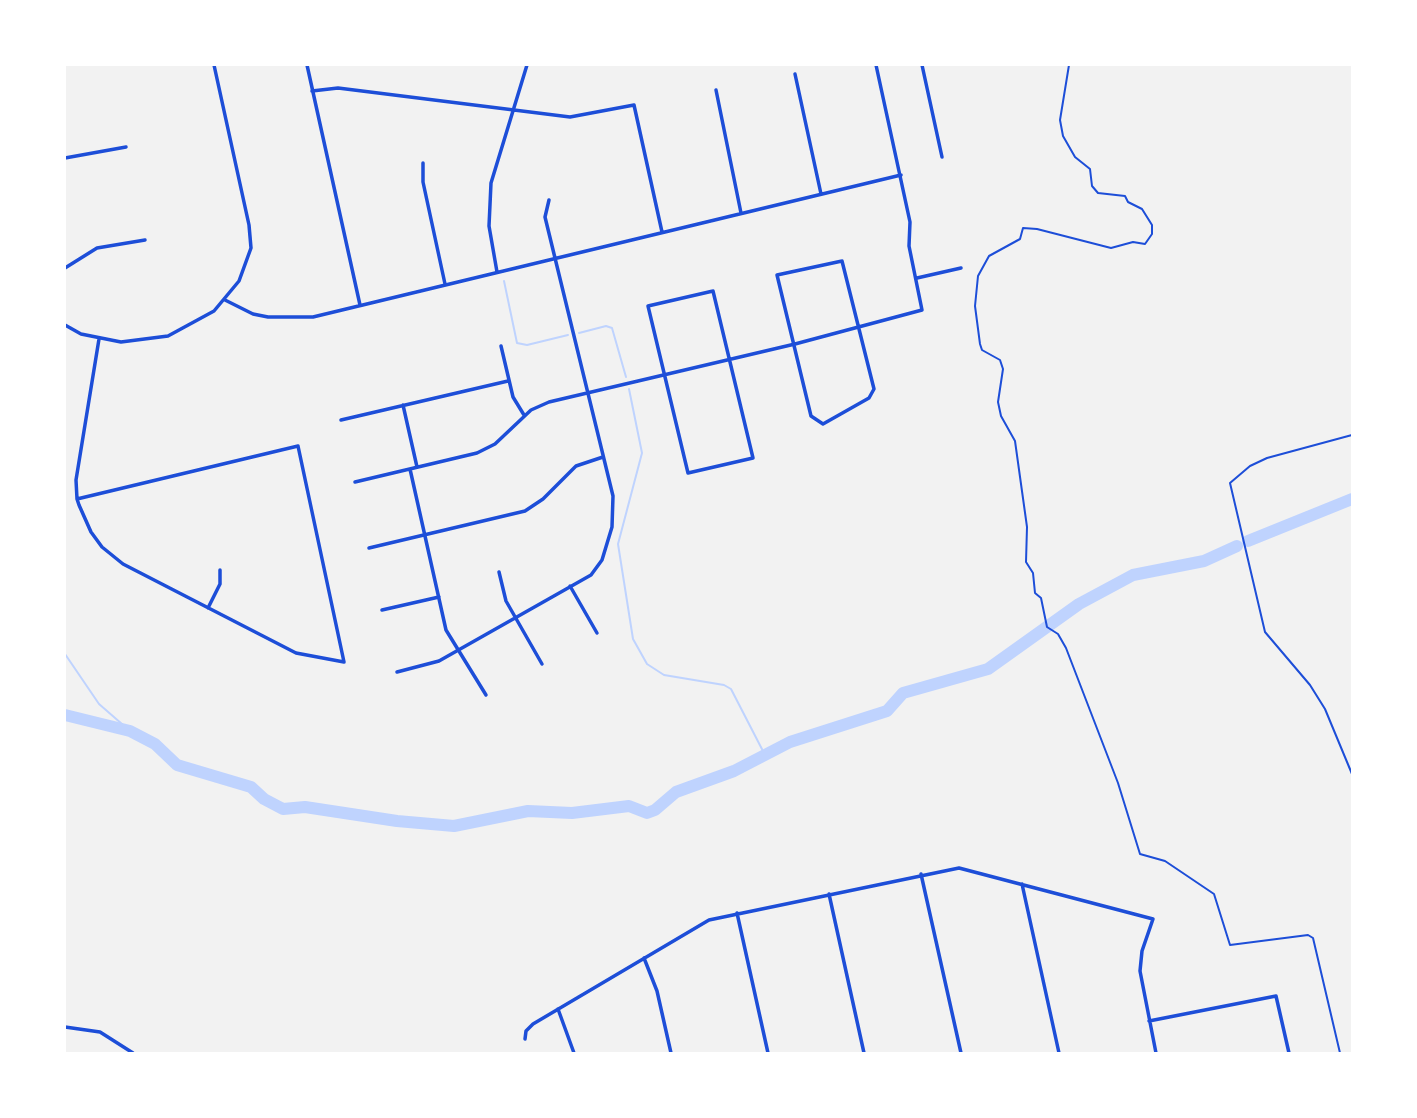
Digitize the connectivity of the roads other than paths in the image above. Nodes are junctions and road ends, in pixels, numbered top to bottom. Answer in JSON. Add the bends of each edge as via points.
{"nodes":[{"id":1,"x":214,"y":65,"type":"edge"},
{"id":2,"x":307,"y":65,"type":"edge"},
{"id":3,"x":527,"y":65,"type":"edge"},
{"id":4,"x":876,"y":65,"type":"edge"},
{"id":5,"x":922,"y":65,"type":"edge"},
{"id":6,"x":795,"y":74,"type":"dead end"},
{"id":7,"x":716,"y":90,"type":"dead end"},
{"id":8,"x":312,"y":91,"type":"junction"},
{"id":9,"x":513,"y":109,"type":"junction"},
{"id":10,"x":126,"y":147,"type":"dead end"},
{"id":11,"x":942,"y":157,"type":"dead end"},
{"id":12,"x":65,"y":158,"type":"edge"},
{"id":13,"x":423,"y":163,"type":"dead end"},
{"id":14,"x":901,"y":175,"type":"junction"},
{"id":15,"x":821,"y":194,"type":"junction"},
{"id":16,"x":549,"y":200,"type":"dead end"},
{"id":17,"x":741,"y":214,"type":"junction"},
{"id":18,"x":662,"y":232,"type":"junction"},
{"id":19,"x":145,"y":240,"type":"dead end"},
{"id":20,"x":555,"y":258,"type":"junction"},
{"id":21,"x":65,"y":268,"type":"edge"},
{"id":22,"x":961,"y":268,"type":"dead end"},
{"id":23,"x":497,"y":272,"type":"junction"},
{"id":24,"x":917,"y":278,"type":"junction"},
{"id":25,"x":445,"y":284,"type":"junction"},
{"id":26,"x":225,"y":300,"type":"junction"},
{"id":27,"x":360,"y":305,"type":"junction"},
{"id":28,"x":65,"y":325,"type":"edge"},
{"id":29,"x":859,"y":328,"type":"junction"},
{"id":30,"x":99,"y":339,"type":"junction"},
{"id":31,"x":795,"y":344,"type":"junction"},
{"id":32,"x":501,"y":346,"type":"dead end"},
{"id":33,"x":730,"y":359,"type":"junction"},
{"id":34,"x":664,"y":374,"type":"junction"},
{"id":35,"x":508,"y":381,"type":"junction"},
{"id":36,"x":588,"y":393,"type":"junction"},
{"id":37,"x":403,"y":405,"type":"junction"},
{"id":38,"x":524,"y":415,"type":"junction"},
{"id":39,"x":341,"y":420,"type":"dead end"},
{"id":40,"x":1352,"y":435,"type":"edge"},
{"id":41,"x":604,"y":457,"type":"junction"},
{"id":42,"x":417,"y":467,"type":"junction"},
{"id":43,"x":410,"y":469,"type":"junction"},
{"id":44,"x":355,"y":482,"type":"dead end"},
{"id":45,"x":78,"y":499,"type":"junction"},
{"id":46,"x":425,"y":536,"type":"junction"},
{"id":47,"x":369,"y":548,"type":"dead end"},
{"id":48,"x":220,"y":570,"type":"dead end"},
{"id":49,"x":499,"y":572,"type":"dead end"},
{"id":50,"x":570,"y":586,"type":"junction"},
{"id":51,"x":439,"y":597,"type":"junction"},
{"id":52,"x":208,"y":608,"type":"junction"},
{"id":53,"x":383,"y":610,"type":"dead end"},
{"id":54,"x":515,"y":618,"type":"junction"},
{"id":55,"x":597,"y":633,"type":"dead end"},
{"id":56,"x":459,"y":650,"type":"junction"},
{"id":57,"x":542,"y":664,"type":"dead end"},
{"id":58,"x":397,"y":672,"type":"dead end"},
{"id":59,"x":486,"y":695,"type":"dead end"},
{"id":60,"x":1352,"y":774,"type":"edge"},
{"id":61,"x":922,"y":874,"type":"junction"},
{"id":62,"x":1022,"y":884,"type":"junction"},
{"id":63,"x":829,"y":894,"type":"junction"},
{"id":64,"x":737,"y":913,"type":"junction"},
{"id":65,"x":643,"y":957,"type":"junction"},
{"id":66,"x":558,"y":1009,"type":"junction"},
{"id":67,"x":1149,"y":1021,"type":"junction"},
{"id":68,"x":65,"y":1027,"type":"edge"},
{"id":69,"x":525,"y":1039,"type":"dead end"},
{"id":70,"x":133,"y":1053,"type":"edge"},
{"id":71,"x":574,"y":1053,"type":"edge"},
{"id":72,"x":671,"y":1053,"type":"edge"},
{"id":73,"x":768,"y":1053,"type":"edge"},
{"id":74,"x":864,"y":1053,"type":"edge"},
{"id":75,"x":961,"y":1053,"type":"edge"},
{"id":76,"x":1059,"y":1053,"type":"edge"},
{"id":77,"x":1156,"y":1053,"type":"edge"},
{"id":78,"x":1289,"y":1053,"type":"edge"}],
"edges":[{"from":1,"to":26,"type":"street","via":[[251,242],[245,269]]},
{"from":2,"to":8,"type":"street"},
{"from":3,"to":9,"type":"street"},
{"from":4,"to":14,"type":"street"},
{"from":5,"to":11,"type":"street"},
{"from":6,"to":15,"type":"street"},
{"from":7,"to":17,"type":"street"},
{"from":8,"to":9,"type":"street","via":[[338,88]]},
{"from":8,"to":27,"type":"street"},
{"from":9,"to":18,"type":"street","via":[[570,117],[634,105]]},
{"from":9,"to":23,"type":"street","via":[[489,198]]},
{"from":10,"to":12,"type":"street"},
{"from":13,"to":25,"type":"street"},
{"from":14,"to":15,"type":"street"},
{"from":14,"to":24,"type":"street"},
{"from":15,"to":17,"type":"street"},
{"from":16,"to":20,"type":"street","via":[[545,211]]},
{"from":17,"to":18,"type":"street"},
{"from":18,"to":20,"type":"street"},
{"from":19,"to":21,"type":"street","via":[[97,248]]},
{"from":20,"to":23,"type":"street"},
{"from":20,"to":36,"type":"street"},
{"from":22,"to":24,"type":"street"},
{"from":23,"to":25,"type":"street"},
{"from":24,"to":29,"type":"street","via":[[922,310]]},
{"from":25,"to":27,"type":"street"},
{"from":26,"to":27,"type":"street","via":[[253,314],[280,319],[313,317]]},
{"from":26,"to":30,"type":"street","via":[[203,319],[168,336],[135,342]]},
{"from":28,"to":30,"type":"street"},
{"from":29,"to":31,"type":"street"},
{"from":29,"to":31,"type":"street","via":[[842,261],[777,275]]},
{"from":29,"to":31,"type":"street","via":[[873,393],[827,423],[820,424],[811,416]]},
{"from":30,"to":45,"type":"street","via":[[77,463]]},
{"from":31,"to":33,"type":"street"},
{"from":32,"to":35,"type":"street"},
{"from":33,"to":34,"type":"street"},
{"from":33,"to":34,"type":"street","via":[[713,291],[648,306]]},
{"from":33,"to":34,"type":"street","via":[[753,458],[688,473]]},
{"from":34,"to":36,"type":"street"},
{"from":35,"to":37,"type":"street"},
{"from":35,"to":38,"type":"street"},
{"from":36,"to":38,"type":"street","via":[[549,402]]},
{"from":36,"to":41,"type":"street"},
{"from":37,"to":39,"type":"street"},
{"from":37,"to":42,"type":"street"},
{"from":38,"to":42,"type":"street","via":[[489,447]]},
{"from":40,"to":60,"type":"lane","via":[[1267,458],[1230,483],[1265,632],[1323,705]]},
{"from":41,"to":46,"type":"street","via":[[576,466],[533,507]]},
{"from":41,"to":50,"type":"street","via":[[613,496],[612,527],[598,566]]},
{"from":42,"to":43,"type":"street"},
{"from":43,"to":44,"type":"street"},
{"from":43,"to":46,"type":"street"},
{"from":45,"to":52,"type":"street","via":[[91,532],[110,554]]},
{"from":45,"to":52,"type":"street","via":[[298,446],[344,662],[296,653]]},
{"from":46,"to":47,"type":"street"},
{"from":46,"to":51,"type":"street"},
{"from":48,"to":52,"type":"street","via":[[220,584]]},
{"from":49,"to":54,"type":"street"},
{"from":50,"to":54,"type":"street"},
{"from":50,"to":55,"type":"street"},
{"from":51,"to":53,"type":"street"},
{"from":51,"to":56,"type":"street","via":[[446,630]]},
{"from":54,"to":56,"type":"street"},
{"from":54,"to":57,"type":"street"},
{"from":56,"to":58,"type":"street","via":[[427,666]]},
{"from":56,"to":59,"type":"street"},
{"from":61,"to":62,"type":"street","via":[[960,868]]},
{"from":61,"to":63,"type":"street"},
{"from":61,"to":75,"type":"street"},
{"from":62,"to":67,"type":"street","via":[[1153,919],[1140,971]]},
{"from":62,"to":76,"type":"street"},
{"from":63,"to":64,"type":"street"},
{"from":63,"to":74,"type":"street"},
{"from":64,"to":65,"type":"street","via":[[701,924]]},
{"from":64,"to":73,"type":"street"},
{"from":65,"to":66,"type":"street"},
{"from":65,"to":72,"type":"street","via":[[655,982]]},
{"from":66,"to":69,"type":"street","via":[[529,1028]]},
{"from":66,"to":71,"type":"street"},
{"from":67,"to":77,"type":"street"},
{"from":67,"to":78,"type":"street","via":[[1276,996]]},
{"from":68,"to":70,"type":"street","via":[[100,1032]]}]}
